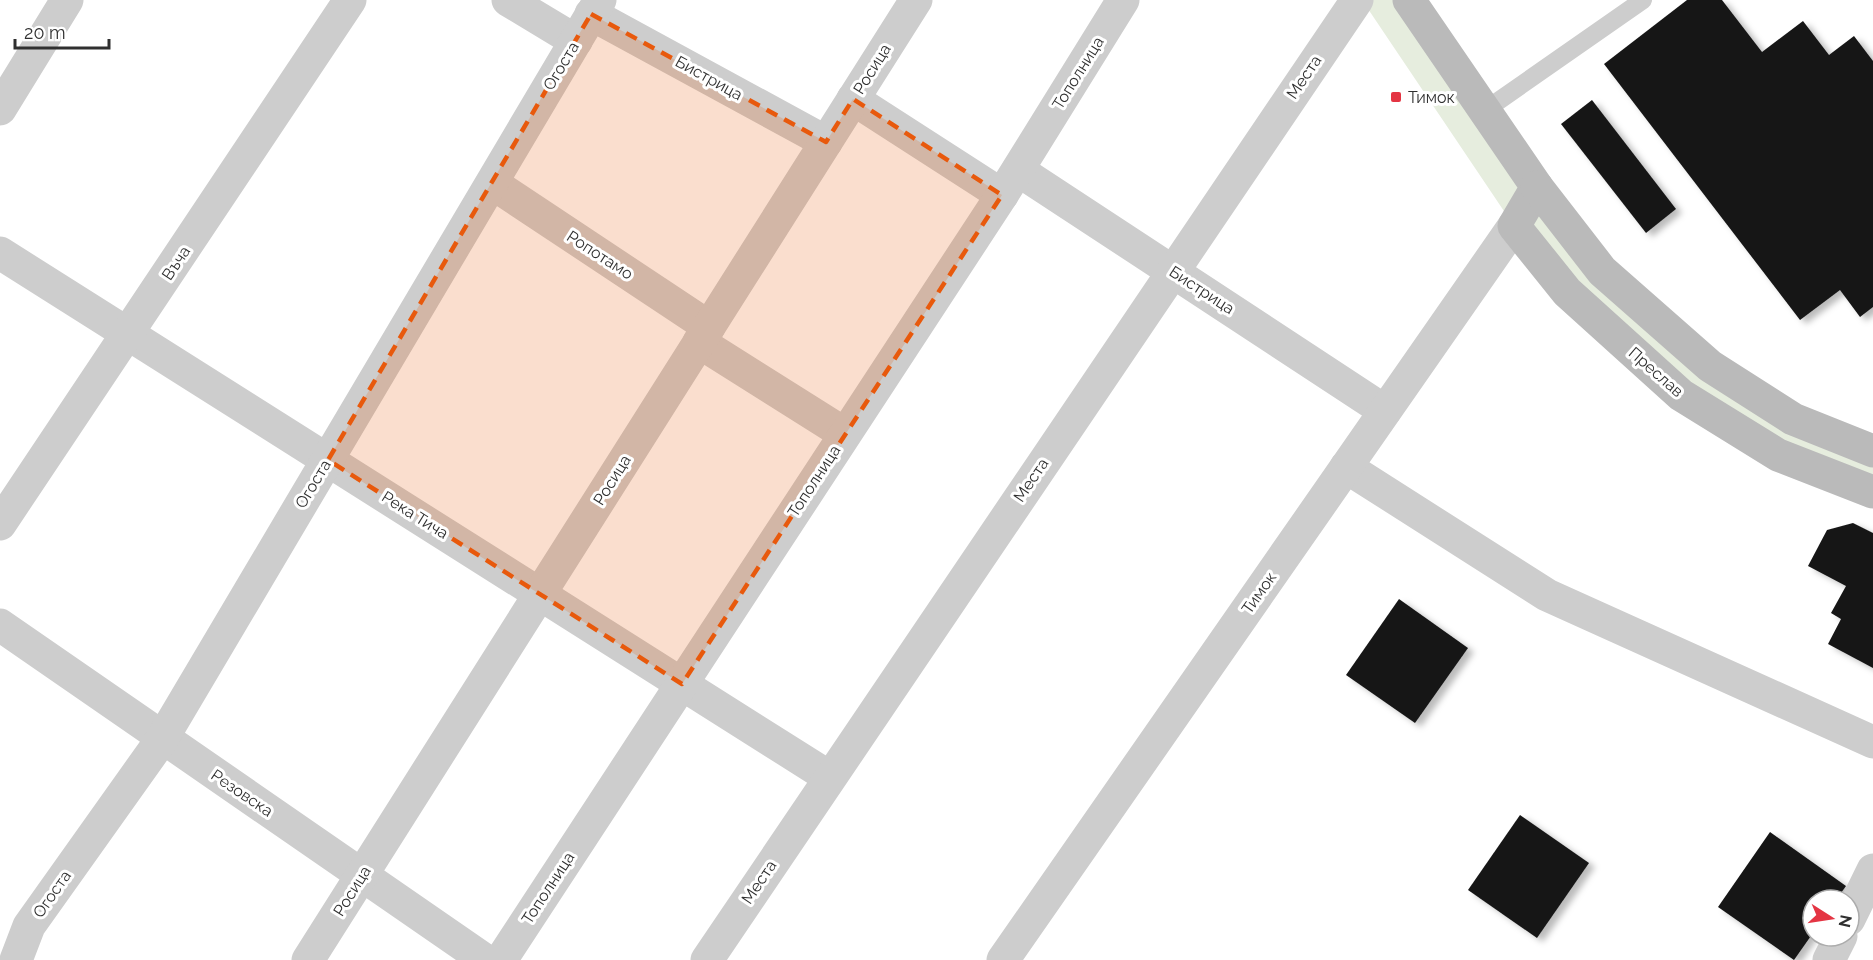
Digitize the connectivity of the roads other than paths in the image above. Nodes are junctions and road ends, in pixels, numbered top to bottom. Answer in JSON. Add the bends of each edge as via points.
{"nodes":[{"id":1,"x":67,"y":0,"type":"edge"},
{"id":2,"x":350,"y":0,"type":"edge"},
{"id":3,"x":508,"y":0,"type":"edge"},
{"id":4,"x":916,"y":0,"type":"edge"},
{"id":5,"x":1123,"y":0,"type":"edge"},
{"id":6,"x":1357,"y":0,"type":"edge"},
{"id":7,"x":1409,"y":0,"type":"edge"},
{"id":8,"x":1643,"y":0,"type":"edge"},
{"id":9,"x":589,"y":18,"type":"edge"},
{"id":10,"x":853,"y":99,"type":"junction"},
{"id":11,"x":0,"y":109,"type":"edge"},
{"id":12,"x":1484,"y":111,"type":"junction"},
{"id":13,"x":826,"y":142,"type":"junction"},
{"id":14,"x":492,"y":183,"type":"junction"},
{"id":15,"x":1010,"y":183,"type":"junction"},
{"id":16,"x":1537,"y":188,"type":"junction"},
{"id":17,"x":1514,"y":226,"type":"junction"},
{"id":18,"x":0,"y":253,"type":"edge"},
{"id":19,"x":1173,"y":271,"type":"junction"},
{"id":20,"x":128,"y":334,"type":"junction"},
{"id":21,"x":704,"y":334,"type":"junction"},
{"id":22,"x":1385,"y":411,"type":"junction"},
{"id":23,"x":845,"y":434,"type":"junction"},
{"id":24,"x":1873,"y":451,"type":"edge"},
{"id":25,"x":328,"y":460,"type":"junction"},
{"id":26,"x":1346,"y":467,"type":"junction"},
{"id":27,"x":1873,"y":492,"type":"edge"},
{"id":28,"x":0,"y":524,"type":"edge"},
{"id":29,"x":540,"y":594,"type":"junction"},
{"id":30,"x":0,"y":625,"type":"edge"},
{"id":31,"x":682,"y":684,"type":"junction"},
{"id":32,"x":162,"y":739,"type":"junction"},
{"id":33,"x":1873,"y":742,"type":"edge"},
{"id":34,"x":829,"y":777,"type":"junction"},
{"id":35,"x":1873,"y":870,"type":"edge"},
{"id":36,"x":362,"y":875,"type":"junction"},
{"id":37,"x":1861,"y":894,"type":"edge"},
{"id":38,"x":16,"y":960,"type":"edge"},
{"id":39,"x":308,"y":960,"type":"edge"},
{"id":40,"x":485,"y":960,"type":"edge"},
{"id":41,"x":501,"y":960,"type":"edge"},
{"id":42,"x":707,"y":960,"type":"edge"},
{"id":43,"x":1003,"y":960,"type":"edge"}],
"edges":[{"from":1,"to":11,"type":"street"},
{"from":2,"to":20,"type":"street","name":"Въча"},
{"from":3,"to":9,"type":"street","name":"Бистрица"},
{"from":4,"to":10,"type":"street","name":"Росица"},
{"from":5,"to":15,"type":"street","name":"Тополница"},
{"from":6,"to":19,"type":"street","name":"Места"},
{"from":7,"to":12,"type":"main road"},
{"from":8,"to":12,"type":"lane"},
{"from":9,"to":13,"type":"street","name":"Бистрица"},
{"from":9,"to":14,"type":"street","name":"Огоста"},
{"from":10,"to":13,"type":"street","name":"Росица"},
{"from":10,"to":15,"type":"street","name":"Бистрица"},
{"from":12,"to":16,"type":"main road"},
{"from":13,"to":21,"type":"street","name":"Росица"},
{"from":14,"to":21,"type":"street","name":"Ропотамо"},
{"from":14,"to":25,"type":"street","name":"Огоста"},
{"from":15,"to":19,"type":"street","name":"Бистрица"},
{"from":15,"to":23,"type":"street","name":"Тополница"},
{"from":16,"to":17,"type":"main road"},
{"from":16,"to":24,"type":"main road","via":[[1602,271],[1710,366],[1793,419]]},
{"from":17,"to":22,"type":"street","name":"Тимок"},
{"from":17,"to":27,"type":"main road","name":"Преслав","via":[[1567,292],[1681,395],[1778,455]]},
{"from":18,"to":20,"type":"street","name":"Река Тича"},
{"from":19,"to":22,"type":"street","name":"Бистрица"},
{"from":19,"to":34,"type":"street","name":"Места"},
{"from":20,"to":25,"type":"street","name":"Река Тича"},
{"from":20,"to":28,"type":"street","name":"Въча"},
{"from":21,"to":23,"type":"street","name":"Ропотамо"},
{"from":21,"to":29,"type":"street","name":"Росица"},
{"from":22,"to":26,"type":"street","name":"Тимок"},
{"from":23,"to":31,"type":"street","name":"Тополница"},
{"from":25,"to":29,"type":"street","name":"Река Тича"},
{"from":25,"to":32,"type":"street","name":"Огоста"},
{"from":26,"to":33,"type":"street","via":[[1547,595]]},
{"from":26,"to":43,"type":"street","name":"Тимок"},
{"from":29,"to":31,"type":"street","name":"Река Тича"},
{"from":29,"to":36,"type":"street","name":"Росица"},
{"from":30,"to":32,"type":"street","name":"Резовска"},
{"from":31,"to":34,"type":"street","name":"Река Тича"},
{"from":31,"to":41,"type":"street","name":"Тополница"},
{"from":32,"to":36,"type":"street","name":"Резовска"},
{"from":32,"to":38,"type":"street","name":"Огоста","via":[[30,926]]},
{"from":34,"to":42,"type":"street","name":"Места"},
{"from":35,"to":37,"type":"street"},
{"from":36,"to":39,"type":"street","name":"Росица"},
{"from":36,"to":40,"type":"street","name":"Резовска"}]}
